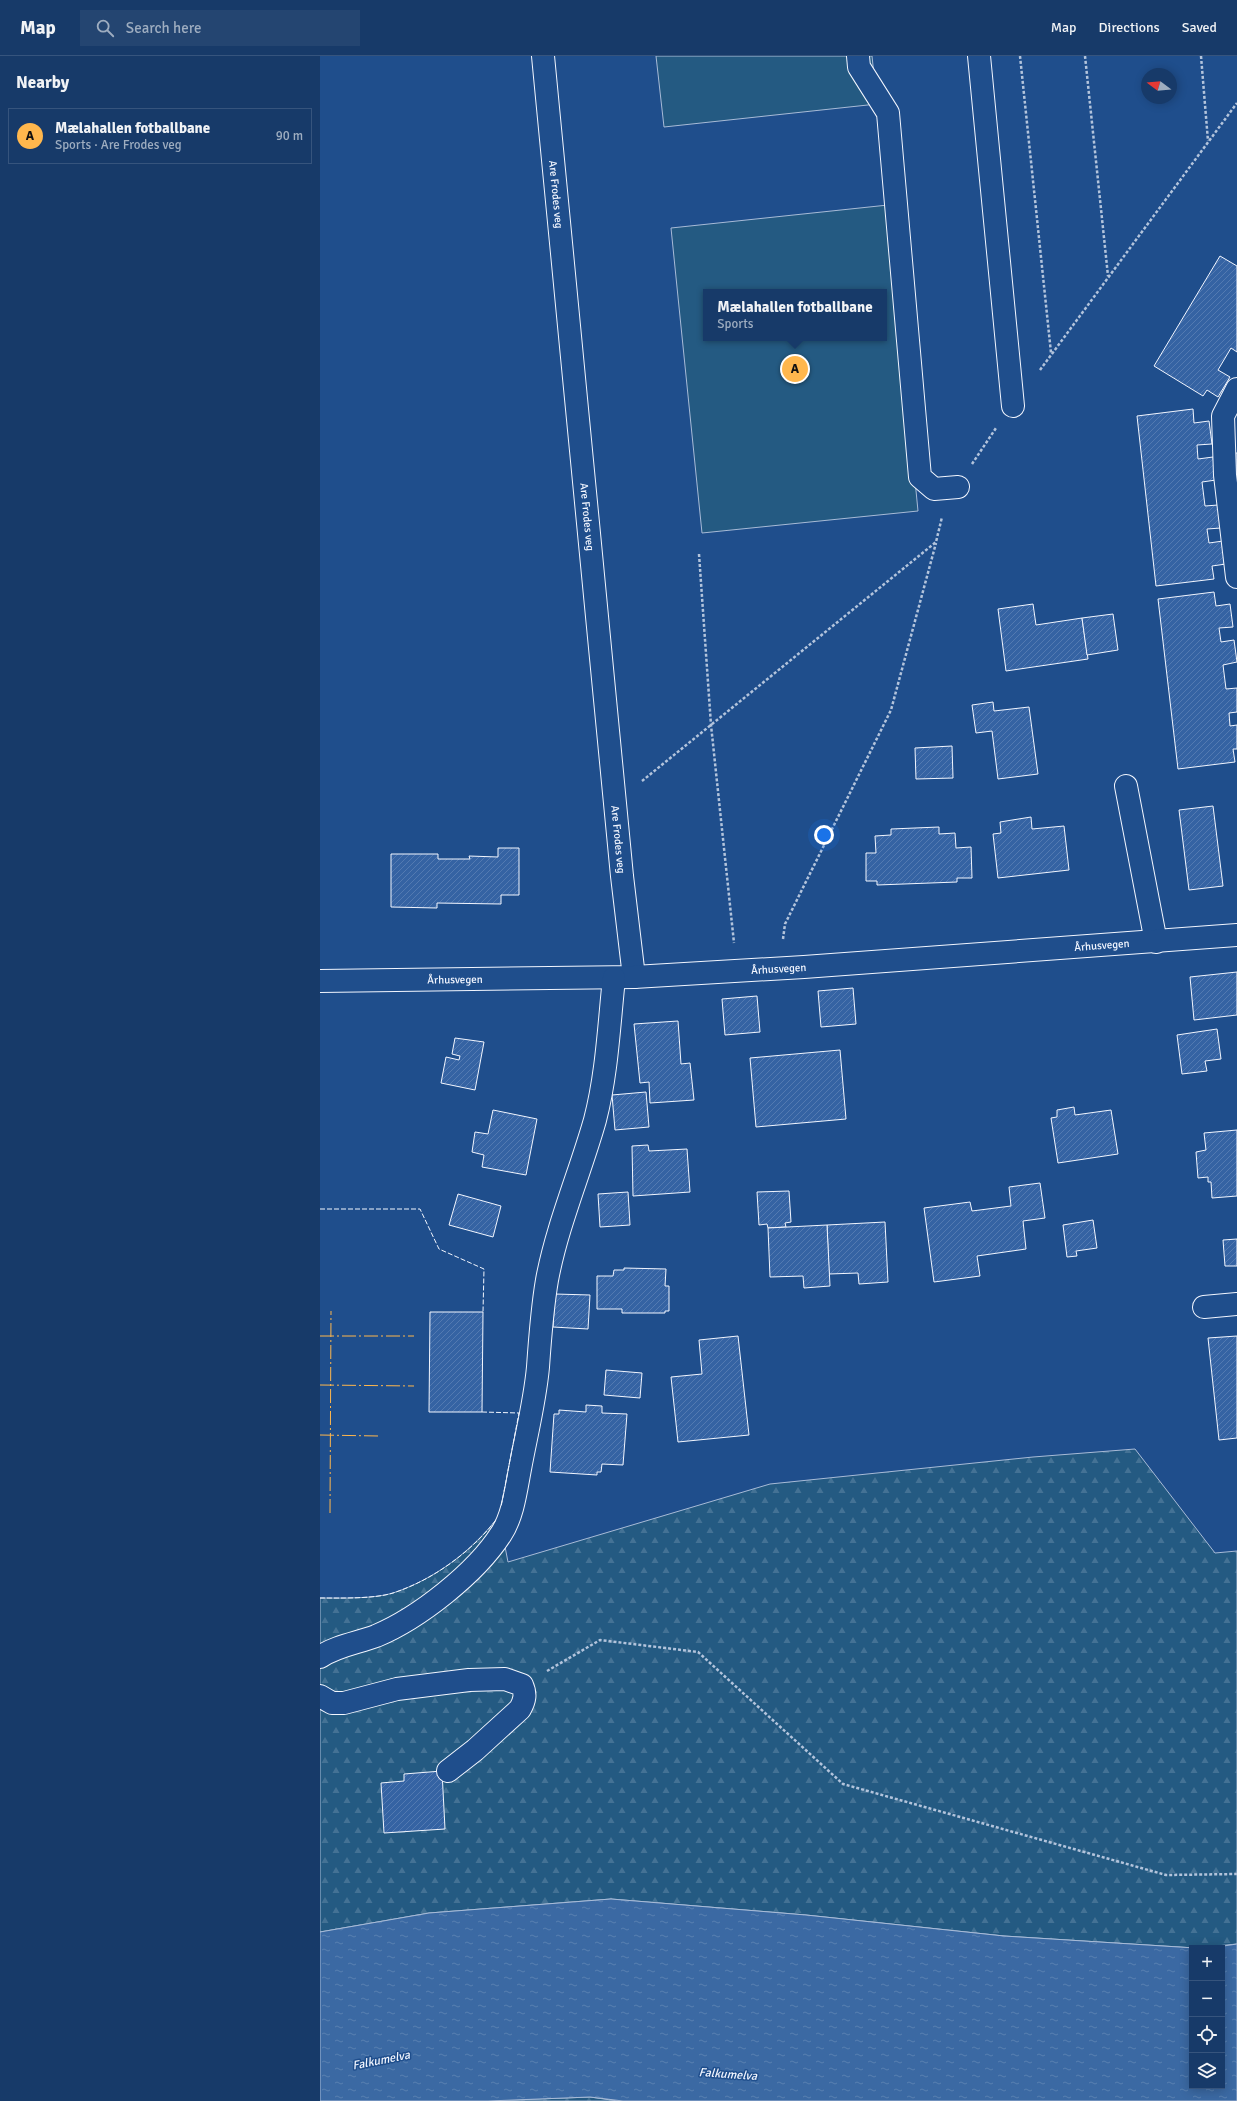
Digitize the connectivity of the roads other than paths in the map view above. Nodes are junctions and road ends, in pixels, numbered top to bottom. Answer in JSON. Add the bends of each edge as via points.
{"nodes":[{"id":1,"x":543,"y":56,"type":"edge"},
{"id":2,"x":858,"y":56,"type":"edge"},
{"id":3,"x":979,"y":56,"type":"edge"},
{"id":4,"x":1237,"y":389,"type":"edge"},
{"id":5,"x":1013,"y":406,"type":"dead end"},
{"id":6,"x":958,"y":487,"type":"road end"},
{"id":7,"x":1237,"y":577,"type":"edge"},
{"id":8,"x":1126,"y":786,"type":"dead end"},
{"id":9,"x":1237,"y":935,"type":"edge"},
{"id":10,"x":1156,"y":942,"type":"junction"},
{"id":11,"x":624,"y":977,"type":"junction"},
{"id":12,"x":320,"y":981,"type":"edge"},
{"id":13,"x":1237,"y":1304,"type":"edge"},
{"id":14,"x":1204,"y":1307,"type":"dead end"},
{"id":15,"x":320,"y":1657,"type":"edge"},
{"id":16,"x":320,"y":1696,"type":"edge"},
{"id":17,"x":448,"y":1771,"type":"dead end"}],
"edges":[{"from":1,"to":11,"type":"street","name":"Are Frodes veg","via":[[615,804]]},
{"from":2,"to":6,"type":"street","via":[[859,67],[888,113],[920,477],[934,489]]},
{"from":3,"to":5,"type":"street"},
{"from":4,"to":7,"type":"street","via":[[1223,416],[1225,475]]},
{"from":8,"to":10,"type":"street"},
{"from":9,"to":10,"type":"street","name":"Århusvegen"},
{"from":10,"to":11,"type":"street","name":"Århusvegen","via":[[778,969]]},
{"from":11,"to":12,"type":"street","name":"Århusvegen"},
{"from":11,"to":15,"type":"street","name":"Are Frodes veg","via":[[596,1117],[553,1254],[546,1288],[538,1368],[514,1502],[502,1533],[480,1562],[428,1607],[377,1635],[328,1651]]},
{"from":13,"to":14,"type":"street"},
{"from":16,"to":17,"type":"street","via":[[332,1703],[344,1704],[397,1689],[469,1680],[505,1679],[522,1685],[525,1700],[520,1709]]}]}
